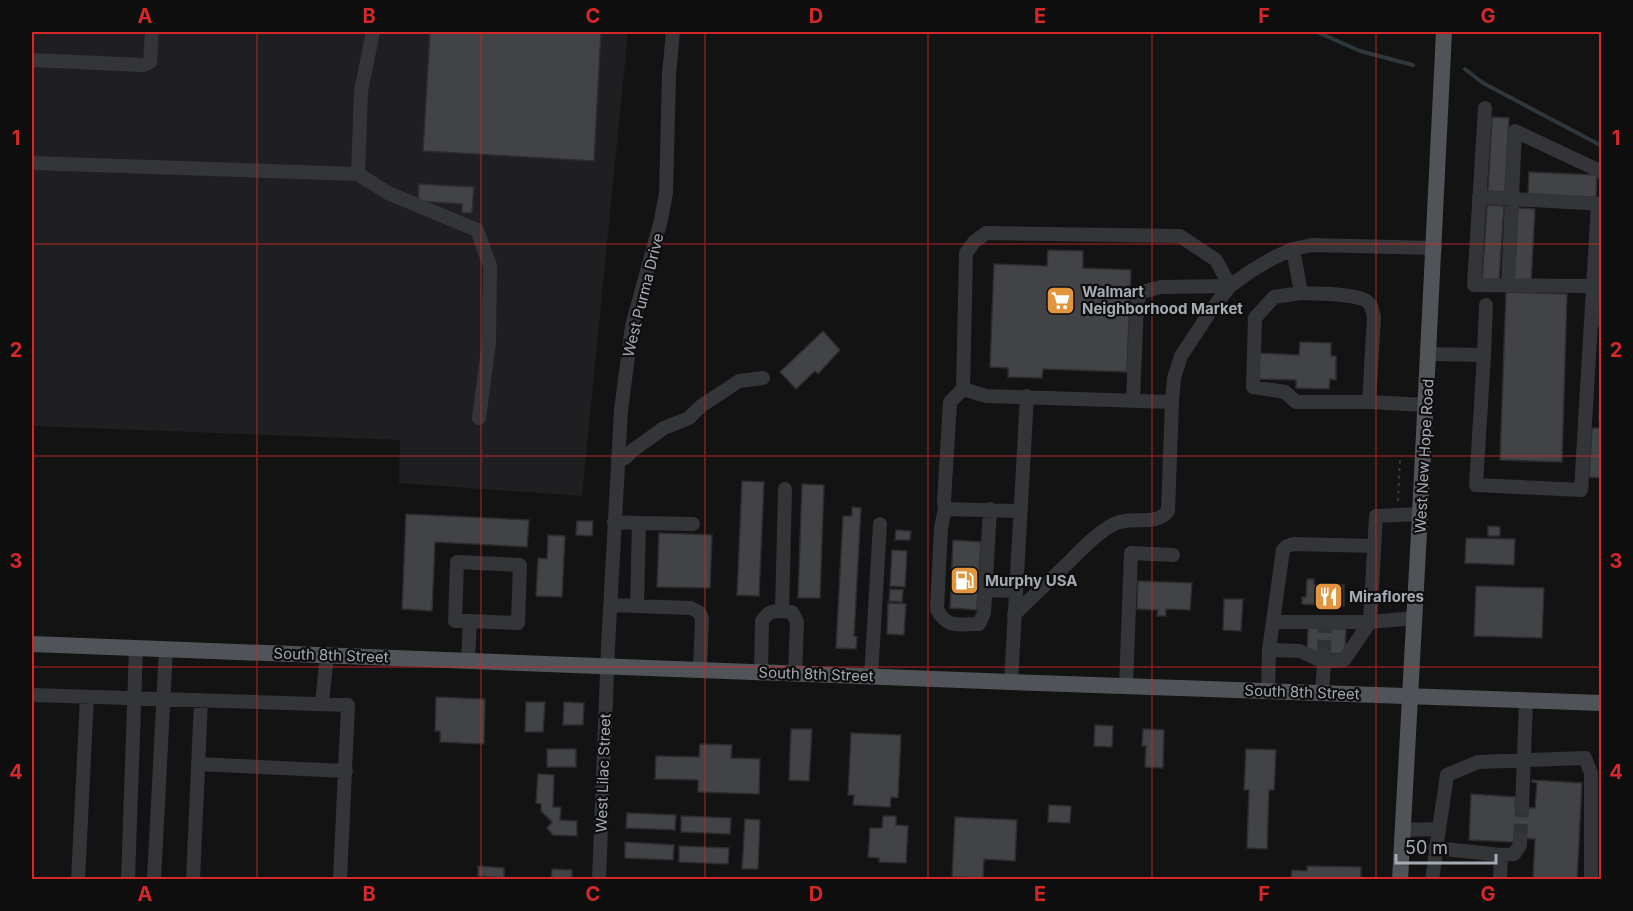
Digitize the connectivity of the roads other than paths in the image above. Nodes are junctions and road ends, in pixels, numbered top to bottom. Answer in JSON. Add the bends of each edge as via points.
{"nodes":[{"id":1,"x":152,"y":32,"type":"edge"},
{"id":2,"x":373,"y":32,"type":"edge"},
{"id":3,"x":673,"y":32,"type":"edge"},
{"id":4,"x":1444,"y":32,"type":"edge"},
{"id":5,"x":32,"y":60,"type":"edge"},
{"id":6,"x":1485,"y":108,"type":"dead end"},
{"id":7,"x":32,"y":163,"type":"edge"},
{"id":8,"x":1602,"y":172,"type":"edge"},
{"id":9,"x":358,"y":174,"type":"junction"},
{"id":10,"x":1479,"y":197,"type":"junction"},
{"id":11,"x":1512,"y":198,"type":"junction"},
{"id":12,"x":1600,"y":204,"type":"edge"},
{"id":13,"x":1435,"y":248,"type":"junction"},
{"id":14,"x":1293,"y":249,"type":"junction"},
{"id":15,"x":1508,"y":285,"type":"junction"},
{"id":16,"x":1230,"y":286,"type":"junction"},
{"id":17,"x":1592,"y":286,"type":"junction"},
{"id":18,"x":1301,"y":293,"type":"junction"},
{"id":19,"x":1486,"y":305,"type":"dead end"},
{"id":20,"x":1429,"y":354,"type":"junction"},
{"id":21,"x":1484,"y":355,"type":"junction"},
{"id":22,"x":763,"y":378,"type":"dead end"},
{"id":23,"x":963,"y":389,"type":"junction"},
{"id":24,"x":1027,"y":396,"type":"junction"},
{"id":25,"x":1132,"y":400,"type":"junction"},
{"id":26,"x":1172,"y":402,"type":"junction"},
{"id":27,"x":1369,"y":402,"type":"junction"},
{"id":28,"x":1426,"y":405,"type":"junction"},
{"id":29,"x":479,"y":418,"type":"dead end"},
{"id":30,"x":618,"y":459,"type":"junction"},
{"id":31,"x":785,"y":489,"type":"dead end"},
{"id":32,"x":945,"y":509,"type":"junction"},
{"id":33,"x":990,"y":510,"type":"junction"},
{"id":34,"x":1020,"y":511,"type":"junction"},
{"id":35,"x":1420,"y":514,"type":"junction"},
{"id":36,"x":614,"y":522,"type":"junction"},
{"id":37,"x":639,"y":523,"type":"junction"},
{"id":38,"x":693,"y":524,"type":"dead end"},
{"id":39,"x":880,"y":524,"type":"dead end"},
{"id":40,"x":1373,"y":546,"type":"junction"},
{"id":41,"x":1173,"y":555,"type":"dead end"},
{"id":42,"x":986,"y":590,"type":"junction"},
{"id":43,"x":1016,"y":591,"type":"junction"},
{"id":44,"x":610,"y":605,"type":"junction"},
{"id":45,"x":637,"y":606,"type":"junction"},
{"id":46,"x":782,"y":611,"type":"junction"},
{"id":47,"x":1014,"y":615,"type":"junction"},
{"id":48,"x":1415,"y":618,"type":"junction"},
{"id":49,"x":470,"y":621,"type":"junction"},
{"id":50,"x":1274,"y":622,"type":"junction"},
{"id":51,"x":1370,"y":622,"type":"junction"},
{"id":52,"x":32,"y":644,"type":"edge"},
{"id":53,"x":136,"y":648,"type":"junction"},
{"id":54,"x":166,"y":649,"type":"junction"},
{"id":55,"x":1269,"y":650,"type":"junction"},
{"id":56,"x":327,"y":655,"type":"junction"},
{"id":57,"x":1324,"y":658,"type":"junction"},
{"id":58,"x":468,"y":661,"type":"junction"},
{"id":59,"x":607,"y":666,"type":"junction"},
{"id":60,"x":700,"y":670,"type":"junction"},
{"id":61,"x":761,"y":672,"type":"junction"},
{"id":62,"x":795,"y":674,"type":"junction"},
{"id":63,"x":871,"y":677,"type":"junction"},
{"id":64,"x":1011,"y":682,"type":"junction"},
{"id":65,"x":1126,"y":686,"type":"junction"},
{"id":66,"x":1268,"y":691,"type":"junction"},
{"id":67,"x":1322,"y":693,"type":"junction"},
{"id":68,"x":32,"y":696,"type":"edge"},
{"id":69,"x":1411,"y":696,"type":"junction"},
{"id":70,"x":87,"y":697,"type":"junction"},
{"id":71,"x":134,"y":698,"type":"junction"},
{"id":72,"x":162,"y":699,"type":"junction"},
{"id":73,"x":201,"y":700,"type":"junction"},
{"id":74,"x":1527,"y":700,"type":"junction"},
{"id":75,"x":1602,"y":703,"type":"edge"},
{"id":76,"x":322,"y":704,"type":"junction"},
{"id":77,"x":1524,"y":759,"type":"junction"},
{"id":78,"x":198,"y":764,"type":"junction"},
{"id":79,"x":346,"y":771,"type":"junction"},
{"id":80,"x":1522,"y":808,"type":"tunnel mouth"},
{"id":81,"x":1439,"y":829,"type":"junction"},
{"id":82,"x":1403,"y":830,"type":"junction"},
{"id":83,"x":1520,"y":838,"type":"tunnel mouth"},
{"id":84,"x":1435,"y":848,"type":"junction"},
{"id":85,"x":1501,"y":855,"type":"junction"},
{"id":86,"x":78,"y":879,"type":"edge"},
{"id":87,"x":128,"y":879,"type":"edge"},
{"id":88,"x":154,"y":879,"type":"edge"},
{"id":89,"x":193,"y":879,"type":"edge"},
{"id":90,"x":340,"y":879,"type":"edge"},
{"id":91,"x":599,"y":879,"type":"edge"},
{"id":92,"x":1400,"y":879,"type":"edge"},
{"id":93,"x":1432,"y":879,"type":"edge"},
{"id":94,"x":1500,"y":879,"type":"edge"},
{"id":95,"x":1591,"y":879,"type":"edge"}],
"edges":[{"from":1,"to":5,"type":"street","via":[[150,62],[143,65]]},
{"from":2,"to":9,"type":"street","via":[[361,91]]},
{"from":3,"to":30,"type":"street","name":"West Purma Drive","via":[[666,193],[632,326]]},
{"from":4,"to":13,"type":"main road","name":"West New Hope Road"},
{"from":6,"to":10,"type":"street"},
{"from":7,"to":9,"type":"street"},
{"from":8,"to":11,"type":"street","via":[[1515,130]]},
{"from":9,"to":29,"type":"street","via":[[388,194],[477,230],[490,266],[489,342]]},
{"from":10,"to":11,"type":"street"},
{"from":10,"to":15,"type":"street","via":[[1474,285]]},
{"from":11,"to":12,"type":"street"},
{"from":11,"to":15,"type":"street"},
{"from":12,"to":17,"type":"street"},
{"from":13,"to":14,"type":"street","via":[[1312,245]]},
{"from":13,"to":20,"type":"main road","name":"West New Hope Road"},
{"from":14,"to":16,"type":"street","via":[[1251,270]]},
{"from":14,"to":18,"type":"street"},
{"from":15,"to":17,"type":"street"},
{"from":16,"to":23,"type":"street","via":[[1216,260],[1180,236],[986,233],[966,253]]},
{"from":16,"to":25,"type":"street","via":[[1161,287],[1141,292],[1137,303]]},
{"from":16,"to":26,"type":"street","via":[[1181,356]]},
{"from":17,"to":21,"type":"street","via":[[1581,490],[1476,485]]},
{"from":18,"to":27,"type":"street","via":[[1353,297],[1366,300],[1371,306],[1374,317]]},
{"from":18,"to":27,"type":"street","via":[[1275,297],[1255,318],[1253,387],[1285,392],[1296,402]]},
{"from":19,"to":21,"type":"street"},
{"from":20,"to":21,"type":"street"},
{"from":20,"to":28,"type":"main road","name":"West New Hope Road"},
{"from":22,"to":30,"type":"street","via":[[739,381],[689,418],[664,428],[625,458]]},
{"from":23,"to":24,"type":"street","via":[[986,396]]},
{"from":23,"to":32,"type":"street","via":[[950,402]]},
{"from":24,"to":25,"type":"street"},
{"from":24,"to":34,"type":"street"},
{"from":25,"to":26,"type":"street"},
{"from":26,"to":47,"type":"street","via":[[1168,511],[1152,521],[1129,519],[1094,538]]},
{"from":27,"to":28,"type":"street"},
{"from":28,"to":35,"type":"main road","name":"West New Hope Road"},
{"from":30,"to":36,"type":"street","name":"West Purma Drive"},
{"from":31,"to":46,"type":"street"},
{"from":32,"to":33,"type":"street"},
{"from":32,"to":42,"type":"street","via":[[937,609],[941,619],[950,624],[979,624]]},
{"from":33,"to":34,"type":"street"},
{"from":33,"to":42,"type":"street"},
{"from":34,"to":43,"type":"street"},
{"from":35,"to":40,"type":"street","via":[[1376,516]]},
{"from":35,"to":48,"type":"main road","name":"West New Hope Road"},
{"from":36,"to":37,"type":"street"},
{"from":36,"to":44,"type":"street","name":"West Purma Drive"},
{"from":37,"to":38,"type":"street"},
{"from":37,"to":45,"type":"street"},
{"from":39,"to":63,"type":"street"},
{"from":40,"to":50,"type":"street","via":[[1287,546],[1280,561]]},
{"from":40,"to":51,"type":"street"},
{"from":41,"to":65,"type":"street","via":[[1131,553]]},
{"from":42,"to":43,"type":"street"},
{"from":43,"to":47,"type":"street"},
{"from":44,"to":45,"type":"street"},
{"from":44,"to":59,"type":"street","name":"West Purma Drive"},
{"from":45,"to":60,"type":"street","via":[[691,608],[700,613]]},
{"from":46,"to":61,"type":"street","via":[[772,611],[762,621]]},
{"from":46,"to":62,"type":"street","via":[[792,612],[797,622]]},
{"from":47,"to":64,"type":"street"},
{"from":48,"to":51,"type":"street"},
{"from":48,"to":69,"type":"main road","name":"West New Hope Road"},
{"from":49,"to":49,"type":"street","via":[[518,623],[520,564],[457,562],[455,621]]},
{"from":49,"to":58,"type":"street"},
{"from":50,"to":51,"type":"street","via":[[1325,626]]},
{"from":50,"to":55,"type":"street"},
{"from":51,"to":57,"type":"street","via":[[1344,660]]},
{"from":52,"to":53,"type":"main road","name":"South 8th Street"},
{"from":53,"to":54,"type":"main road","name":"South 8th Street"},
{"from":53,"to":71,"type":"street"},
{"from":54,"to":56,"type":"main road","name":"South 8th Street"},
{"from":54,"to":72,"type":"street"},
{"from":55,"to":57,"type":"street","via":[[1300,651]]},
{"from":55,"to":66,"type":"street"},
{"from":56,"to":58,"type":"main road","name":"South 8th Street"},
{"from":56,"to":76,"type":"street"},
{"from":57,"to":67,"type":"street"},
{"from":58,"to":59,"type":"main road","name":"South 8th Street"},
{"from":59,"to":60,"type":"main road","name":"South 8th Street"},
{"from":59,"to":91,"type":"street","name":"West Lilac Street"},
{"from":60,"to":61,"type":"main road","name":"South 8th Street"},
{"from":61,"to":62,"type":"main road","name":"South 8th Street"},
{"from":62,"to":63,"type":"main road","name":"South 8th Street"},
{"from":63,"to":64,"type":"main road","name":"South 8th Street"},
{"from":64,"to":65,"type":"main road","name":"South 8th Street"},
{"from":65,"to":66,"type":"main road","name":"South 8th Street"},
{"from":66,"to":67,"type":"main road","name":"South 8th Street"},
{"from":67,"to":69,"type":"main road","name":"South 8th Street"},
{"from":68,"to":70,"type":"street"},
{"from":69,"to":74,"type":"main road","name":"South 8th Street"},
{"from":69,"to":82,"type":"main road","name":"West New Hope Road"},
{"from":70,"to":71,"type":"street"},
{"from":70,"to":86,"type":"street"},
{"from":71,"to":72,"type":"street"},
{"from":71,"to":87,"type":"street"},
{"from":72,"to":73,"type":"street"},
{"from":72,"to":88,"type":"street"},
{"from":73,"to":76,"type":"street"},
{"from":73,"to":78,"type":"street"},
{"from":74,"to":75,"type":"main road","name":"South 8th Street"},
{"from":74,"to":77,"type":"street"},
{"from":76,"to":79,"type":"street","via":[[348,705]]},
{"from":77,"to":80,"type":"street"},
{"from":77,"to":81,"type":"street","via":[[1478,762],[1448,775]]},
{"from":77,"to":95,"type":"street","via":[[1585,758],[1591,773]]},
{"from":78,"to":79,"type":"street"},
{"from":78,"to":89,"type":"street"},
{"from":79,"to":90,"type":"street"},
{"from":81,"to":82,"type":"street"},
{"from":81,"to":84,"type":"street"},
{"from":82,"to":92,"type":"main road","name":"West New Hope Road"},
{"from":83,"to":85,"type":"street","via":[[1514,854]]},
{"from":84,"to":85,"type":"street"},
{"from":84,"to":93,"type":"street"},
{"from":85,"to":94,"type":"street"}]}
